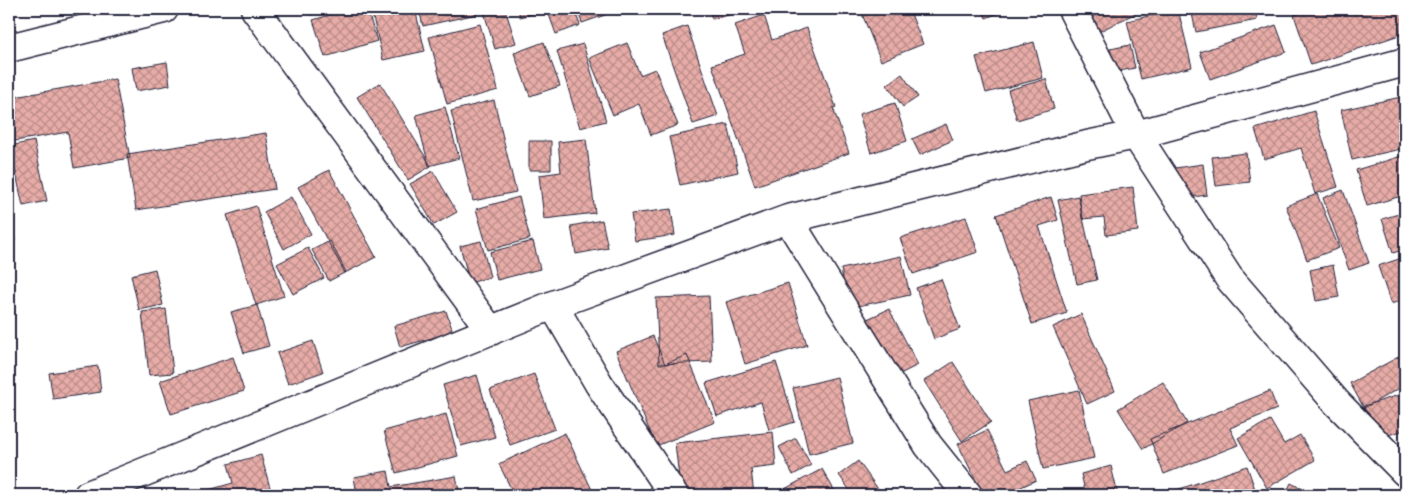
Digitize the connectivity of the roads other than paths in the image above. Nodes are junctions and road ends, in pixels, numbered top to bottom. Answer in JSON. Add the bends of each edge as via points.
{"nodes":[{"id":1,"x":164,"y":9,"type":"edge"},
{"id":2,"x":256,"y":9,"type":"edge"},
{"id":3,"x":1072,"y":9,"type":"edge"},
{"id":4,"x":9,"y":48,"type":"edge"},
{"id":5,"x":1405,"y":62,"type":"edge"},
{"id":6,"x":1136,"y":135,"type":"junction"},
{"id":7,"x":788,"y":219,"type":"junction"},
{"id":8,"x":554,"y":305,"type":"junction"},
{"id":9,"x":491,"y":331,"type":"junction"},
{"id":10,"x":1405,"y":472,"type":"edge"},
{"id":11,"x":88,"y":495,"type":"edge"},
{"id":12,"x":674,"y":495,"type":"edge"},
{"id":13,"x":968,"y":495,"type":"edge"}],
"edges":[{"from":1,"to":4,"type":"street"},
{"from":2,"to":9,"type":"street"},
{"from":3,"to":6,"type":"street"},
{"from":5,"to":6,"type":"street"},
{"from":6,"to":7,"type":"street"},
{"from":6,"to":10,"type":"street","via":[[1230,278],[1337,403]]},
{"from":7,"to":8,"type":"street"},
{"from":7,"to":13,"type":"street","via":[[928,445]]},
{"from":8,"to":9,"type":"street"},
{"from":8,"to":12,"type":"street","via":[[599,384]]},
{"from":9,"to":11,"type":"street"}]}
